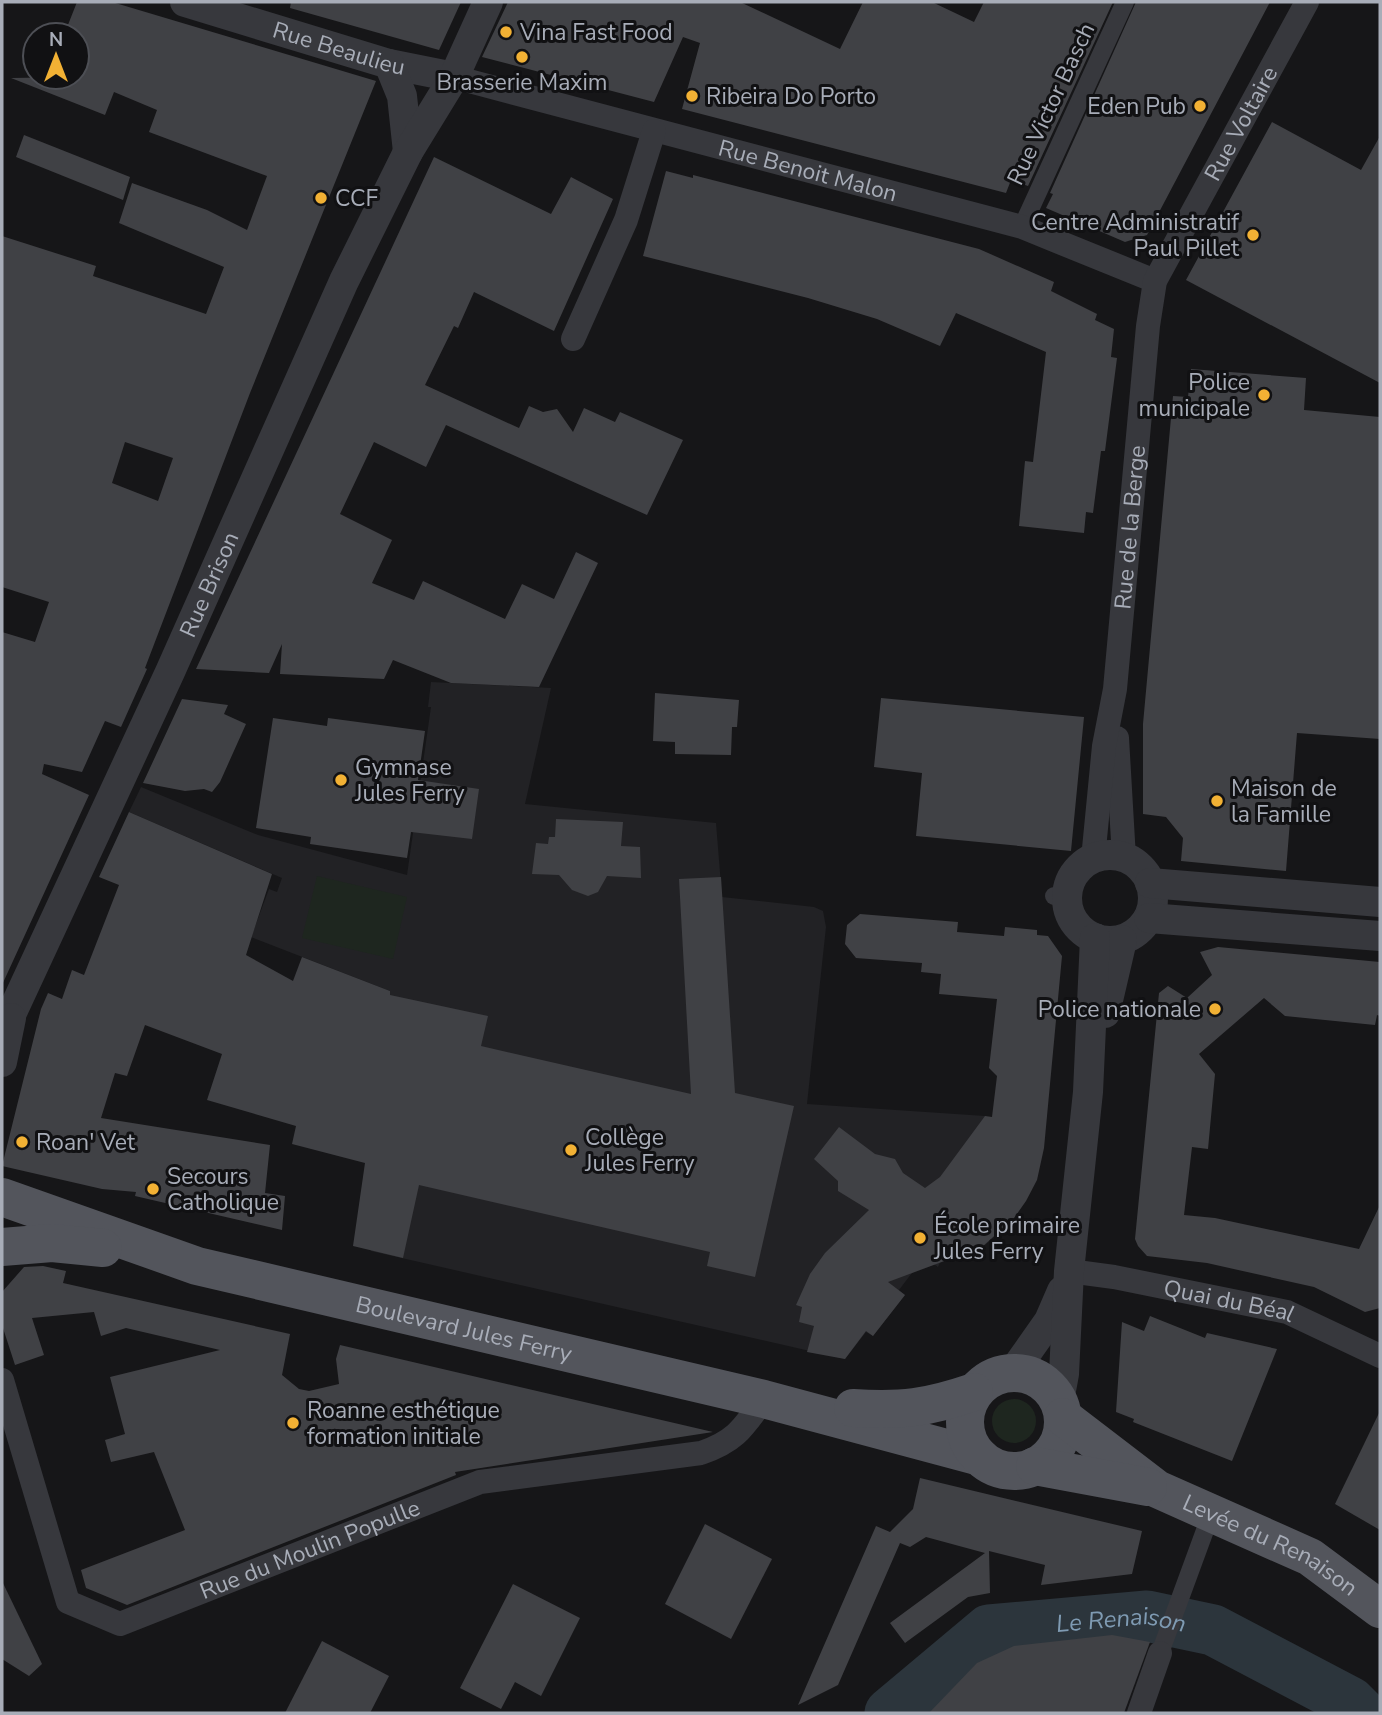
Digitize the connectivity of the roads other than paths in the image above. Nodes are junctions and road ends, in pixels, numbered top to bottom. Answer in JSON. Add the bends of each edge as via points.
{"nodes":[{"id":1,"x":185,"y":2,"type":"edge"},
{"id":2,"x":488,"y":2,"type":"edge"},
{"id":3,"x":1125,"y":2,"type":"edge"},
{"id":4,"x":1307,"y":2,"type":"edge"},
{"id":5,"x":388,"y":64,"type":"junction"},
{"id":6,"x":454,"y":77,"type":"junction"},
{"id":7,"x":654,"y":131,"type":"junction"},
{"id":8,"x":408,"y":152,"type":"junction"},
{"id":9,"x":1022,"y":227,"type":"junction"},
{"id":10,"x":1155,"y":281,"type":"junction"},
{"id":11,"x":573,"y":338,"type":"dead end"},
{"id":12,"x":1115,"y":689,"type":"junction"},
{"id":13,"x":1124,"y":858,"type":"junction"},
{"id":14,"x":1093,"y":859,"type":"junction"},
{"id":15,"x":1150,"y":883,"type":"junction"},
{"id":16,"x":1380,"y":902,"type":"edge"},
{"id":17,"x":1149,"y":918,"type":"junction"},
{"id":18,"x":1380,"y":936,"type":"edge"},
{"id":19,"x":1109,"y":939,"type":"junction"},
{"id":20,"x":6,"y":1026,"type":"edge"},
{"id":21,"x":2,"y":1062,"type":"edge"},
{"id":22,"x":2,"y":1197,"type":"edge"},
{"id":23,"x":2,"y":1207,"type":"edge"},
{"id":24,"x":2,"y":1233,"type":"edge"},
{"id":25,"x":2,"y":1247,"type":"edge"},
{"id":26,"x":164,"y":1256,"type":"junction"},
{"id":27,"x":1069,"y":1271,"type":"junction"},
{"id":28,"x":1380,"y":1356,"type":"edge"},
{"id":29,"x":1013,"y":1372,"type":"junction"},
{"id":30,"x":2,"y":1380,"type":"edge"},
{"id":31,"x":974,"y":1392,"type":"junction"},
{"id":32,"x":764,"y":1399,"type":"junction"},
{"id":33,"x":1061,"y":1409,"type":"junction"},
{"id":34,"x":980,"y":1457,"type":"junction"},
{"id":35,"x":1035,"y":1466,"type":"junction"},
{"id":36,"x":1157,"y":1489,"type":"junction"},
{"id":37,"x":1211,"y":1514,"type":"junction"},
{"id":38,"x":1380,"y":1609,"type":"edge"},
{"id":39,"x":1160,"y":1653,"type":"joint"},
{"id":40,"x":1139,"y":1713,"type":"edge"}],
"edges":[{"from":1,"to":5,"type":"street","name":"Rue Beaulieu"},
{"from":2,"to":6,"type":"street","name":"Rue Brison"},
{"from":3,"to":9,"type":"street","name":"Rue Victor Basch"},
{"from":4,"to":10,"type":"street","name":"Rue Voltaire"},
{"from":5,"to":6,"type":"street","name":"Rue Beaulieu"},
{"from":5,"to":8,"type":"street","via":[[402,96]]},
{"from":6,"to":7,"type":"street","name":"Rue Benoit Malon"},
{"from":6,"to":8,"type":"street","name":"Rue Brison"},
{"from":7,"to":9,"type":"street","name":"Rue Benoit Malon"},
{"from":7,"to":11,"type":"street","via":[[626,219]]},
{"from":8,"to":20,"type":"street","name":"Rue Brison","via":[[344,281]]},
{"from":9,"to":10,"type":"street","name":"Rue Benoit Malon"},
{"from":10,"to":12,"type":"street","name":"Rue de la Berge"},
{"from":12,"to":13,"type":"street","name":"Rue de la Berge"},
{"from":12,"to":14,"type":"street","name":"Rue de la Berge","via":[[1104,746]]},
{"from":13,"to":14,"type":"street"},
{"from":13,"to":15,"type":"street","via":[[1144,872]]},
{"from":14,"to":19,"type":"street","via":[[1061,896],[1076,925]]},
{"from":15,"to":16,"type":"street"},
{"from":15,"to":17,"type":"street","via":[[1153,901]]},
{"from":17,"to":18,"type":"street"},
{"from":17,"to":19,"type":"street","via":[[1142,927]]},
{"from":19,"to":27,"type":"street"},
{"from":20,"to":21,"type":"street","name":"Rue Brison"},
{"from":22,"to":26,"type":"main road","name":"Boulevard Jules Ferry"},
{"from":23,"to":24,"type":"main road"},
{"from":25,"to":26,"type":"main road","name":"Boulevard Jules Ferry","via":[[80,1245]]},
{"from":26,"to":32,"type":"main road","name":"Boulevard Jules Ferry"},
{"from":27,"to":28,"type":"street","name":"Quai du Béal","via":[[1287,1312]]},
{"from":27,"to":29,"type":"street","via":[[1049,1321]]},
{"from":27,"to":33,"type":"street"},
{"from":29,"to":31,"type":"main road","via":[[986,1381]]},
{"from":29,"to":33,"type":"main road","via":[[1040,1380]]},
{"from":30,"to":32,"type":"street","name":"Rue du Moulin Populle","via":[[68,1602],[120,1624],[480,1482],[701,1453],[724,1446]]},
{"from":31,"to":32,"type":"main road","name":"Boulevard Jules Ferry","via":[[904,1410]]},
{"from":31,"to":34,"type":"main road","via":[[965,1426]]},
{"from":32,"to":34,"type":"main road","name":"Boulevard Jules Ferry"},
{"from":33,"to":35,"type":"main road","via":[[1063,1429],[1054,1451]]},
{"from":33,"to":36,"type":"main road","name":"Levée du Renaison"},
{"from":34,"to":35,"type":"main road","via":[[1000,1469]]},
{"from":35,"to":36,"type":"main road","name":"Levée du Renaison"},
{"from":36,"to":37,"type":"main road","name":"Levée du Renaison"},
{"from":37,"to":38,"type":"main road","name":"Levée du Renaison","via":[[1310,1557]]},
{"from":37,"to":39,"type":"street"},
{"from":39,"to":40,"type":"street"}]}
